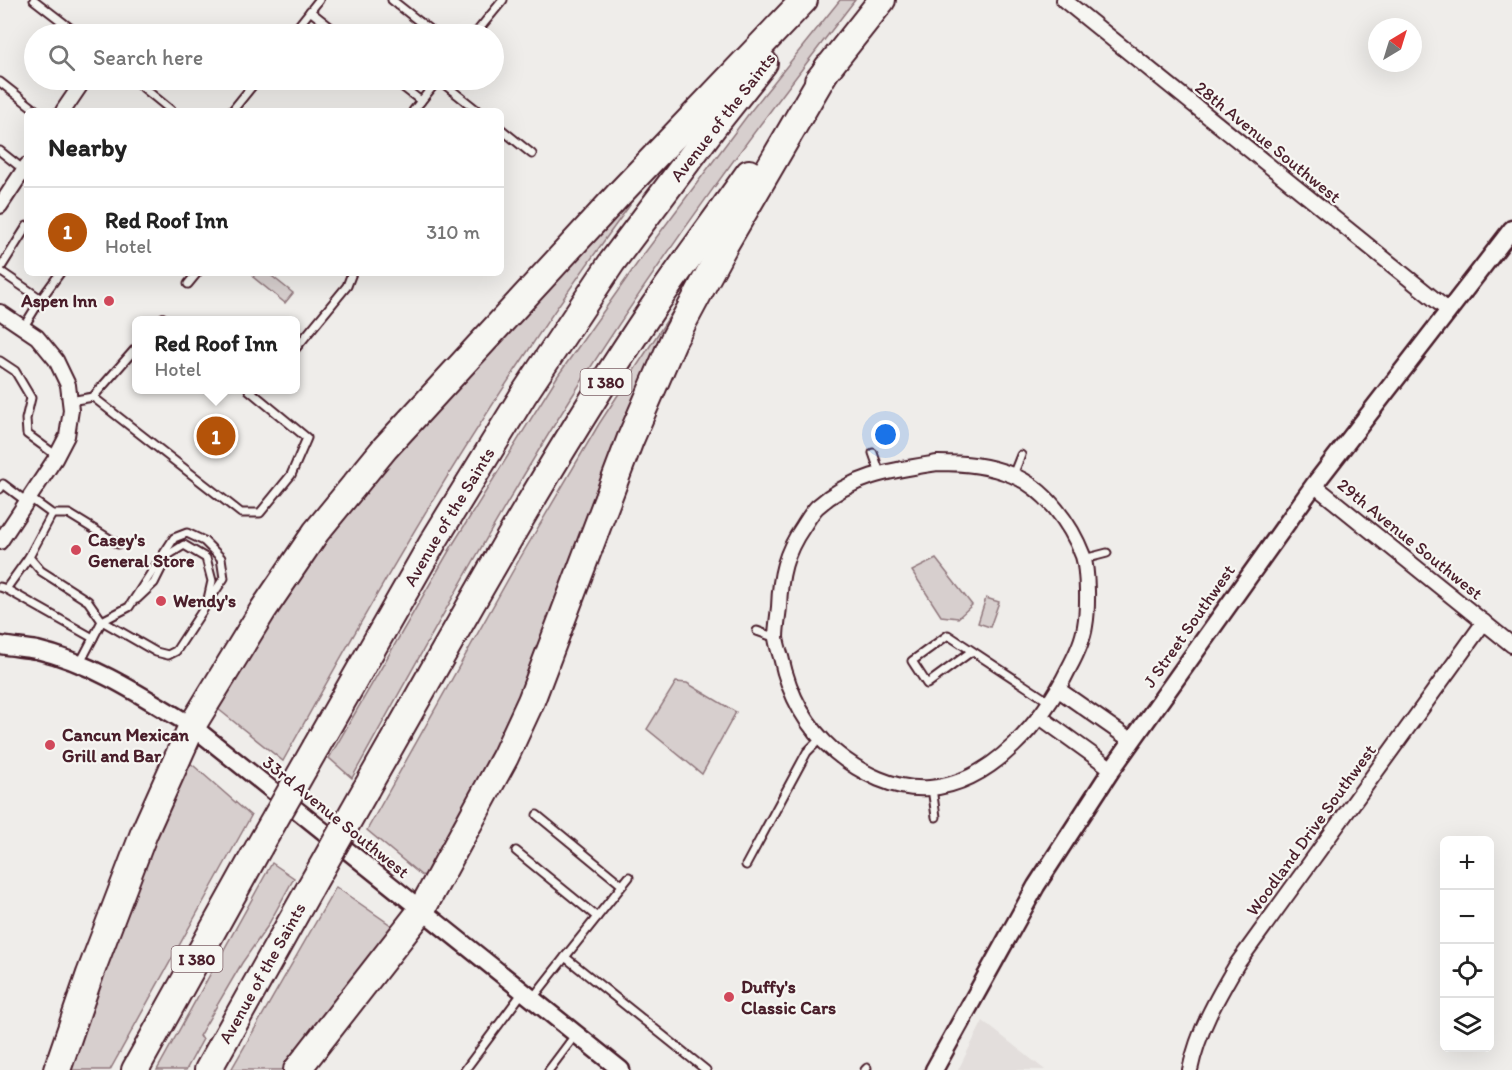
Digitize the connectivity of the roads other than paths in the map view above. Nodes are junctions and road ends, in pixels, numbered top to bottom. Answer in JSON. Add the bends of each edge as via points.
{"nodes":[{"id":1,"x":34,"y":0,"type":"edge"},
{"id":2,"x":319,"y":0,"type":"edge"},
{"id":3,"x":392,"y":0,"type":"edge"},
{"id":4,"x":503,"y":0,"type":"edge"},
{"id":5,"x":804,"y":0,"type":"edge"},
{"id":6,"x":815,"y":0,"type":"edge"},
{"id":7,"x":882,"y":0,"type":"edge"},
{"id":8,"x":1064,"y":0,"type":"edge"},
{"id":9,"x":310,"y":11,"type":"junction"},
{"id":10,"x":65,"y":24,"type":"edge"},
{"id":11,"x":300,"y":24,"type":"edge"},
{"id":12,"x":326,"y":24,"type":"edge"},
{"id":13,"x":422,"y":24,"type":"edge"},
{"id":14,"x":483,"y":24,"type":"edge"},
{"id":15,"x":828,"y":67,"type":"junction"},
{"id":16,"x":0,"y":82,"type":"edge"},
{"id":17,"x":77,"y":90,"type":"edge"},
{"id":18,"x":145,"y":90,"type":"edge"},
{"id":19,"x":248,"y":90,"type":"edge"},
{"id":20,"x":407,"y":90,"type":"edge"},
{"id":21,"x":430,"y":90,"type":"edge"},
{"id":22,"x":452,"y":90,"type":"edge"},
{"id":23,"x":421,"y":101,"type":"junction"},
{"id":24,"x":33,"y":108,"type":"edge"},
{"id":25,"x":65,"y":108,"type":"edge"},
{"id":26,"x":165,"y":108,"type":"edge"},
{"id":27,"x":234,"y":108,"type":"edge"},
{"id":28,"x":415,"y":108,"type":"edge"},
{"id":29,"x":474,"y":108,"type":"edge"},
{"id":30,"x":504,"y":131,"type":"edge"},
{"id":31,"x":0,"y":151,"type":"edge"},
{"id":32,"x":532,"y":154,"type":"dead end"},
{"id":33,"x":24,"y":172,"type":"edge"},
{"id":34,"x":24,"y":174,"type":"edge"},
{"id":35,"x":0,"y":206,"type":"edge"},
{"id":36,"x":1512,"y":229,"type":"edge"},
{"id":37,"x":24,"y":231,"type":"edge"},
{"id":38,"x":0,"y":270,"type":"edge"},
{"id":39,"x":58,"y":276,"type":"edge"},
{"id":40,"x":195,"y":276,"type":"edge"},
{"id":41,"x":351,"y":276,"type":"edge"},
{"id":42,"x":188,"y":284,"type":"dead end"},
{"id":43,"x":41,"y":299,"type":"junction"},
{"id":44,"x":1449,"y":311,"type":"junction"},
{"id":45,"x":0,"y":312,"type":"edge"},
{"id":46,"x":23,"y":327,"type":"junction"},
{"id":47,"x":300,"y":343,"type":"edge"},
{"id":48,"x":132,"y":353,"type":"edge"},
{"id":49,"x":0,"y":361,"type":"edge"},
{"id":50,"x":254,"y":394,"type":"edge"},
{"id":51,"x":93,"y":397,"type":"junction"},
{"id":52,"x":70,"y":401,"type":"junction"},
{"id":53,"x":873,"y":453,"type":"dead end"},
{"id":54,"x":1021,"y":455,"type":"dead end"},
{"id":55,"x":57,"y":456,"type":"junction"},
{"id":56,"x":880,"y":473,"type":"junction"},
{"id":57,"x":1013,"y":475,"type":"junction"},
{"id":58,"x":1,"y":485,"type":"edge"},
{"id":59,"x":1314,"y":485,"type":"junction"},
{"id":60,"x":28,"y":500,"type":"junction"},
{"id":61,"x":52,"y":514,"type":"junction"},
{"id":62,"x":0,"y":542,"type":"edge"},
{"id":63,"x":118,"y":544,"type":"dead end"},
{"id":64,"x":1107,"y":553,"type":"dead end"},
{"id":65,"x":29,"y":557,"type":"junction"},
{"id":66,"x":1084,"y":559,"type":"junction"},
{"id":67,"x":3,"y":588,"type":"edge"},
{"id":68,"x":207,"y":605,"type":"junction"},
{"id":69,"x":129,"y":607,"type":"junction"},
{"id":70,"x":102,"y":621,"type":"junction"},
{"id":71,"x":1484,"y":622,"type":"junction"},
{"id":72,"x":758,"y":631,"type":"dead end"},
{"id":73,"x":93,"y":638,"type":"junction"},
{"id":74,"x":776,"y":638,"type":"junction"},
{"id":75,"x":0,"y":645,"type":"edge"},
{"id":76,"x":1512,"y":645,"type":"edge"},
{"id":77,"x":972,"y":651,"type":"junction"},
{"id":78,"x":79,"y":665,"type":"junction"},
{"id":79,"x":1059,"y":690,"type":"junction"},
{"id":80,"x":1051,"y":703,"type":"junction"},
{"id":81,"x":1040,"y":717,"type":"junction"},
{"id":82,"x":192,"y":726,"type":"junction"},
{"id":83,"x":820,"y":739,"type":"junction"},
{"id":84,"x":1132,"y":741,"type":"junction"},
{"id":85,"x":1112,"y":769,"type":"junction"},
{"id":86,"x":932,"y":788,"type":"junction"},
{"id":87,"x":537,"y":816,"type":"dead end"},
{"id":88,"x":936,"y":817,"type":"dead end"},
{"id":89,"x":516,"y":851,"type":"dead end"},
{"id":90,"x":746,"y":865,"type":"dead end"},
{"id":91,"x":629,"y":877,"type":"dead end"},
{"id":92,"x":622,"y":885,"type":"junction"},
{"id":93,"x":421,"y":911,"type":"junction"},
{"id":94,"x":597,"y":917,"type":"junction"},
{"id":95,"x":565,"y":957,"type":"junction"},
{"id":96,"x":527,"y":995,"type":"junction"},
{"id":97,"x":576,"y":1034,"type":"junction"},
{"id":98,"x":57,"y":1070,"type":"edge"},
{"id":99,"x":135,"y":1070,"type":"edge"},
{"id":100,"x":208,"y":1070,"type":"edge"},
{"id":101,"x":297,"y":1070,"type":"edge"},
{"id":102,"x":465,"y":1070,"type":"edge"},
{"id":103,"x":549,"y":1070,"type":"edge"},
{"id":104,"x":621,"y":1070,"type":"edge"},
{"id":105,"x":706,"y":1070,"type":"edge"},
{"id":106,"x":934,"y":1070,"type":"edge"},
{"id":107,"x":1190,"y":1070,"type":"edge"}],
"edges":[{"from":1,"to":10,"type":"lane"},
{"from":2,"to":9,"type":"lane"},
{"from":3,"to":13,"type":"lane"},
{"from":4,"to":14,"type":"lane"},
{"from":5,"to":82,"type":"highway","via":[[385,448],[310,542]]},
{"from":6,"to":99,"type":"highway","name":"Avenue of the Saints","number":"I 380","bridge":true,"via":[[612,262],[524,394],[315,747]]},
{"from":7,"to":15,"type":"highway","name":"Avenue of the Saints","number":"I 380"},
{"from":8,"to":44,"type":"street","name":"28th Avenue Southwest"},
{"from":9,"to":11,"type":"lane"},
{"from":9,"to":12,"type":"lane"},
{"from":15,"to":93,"type":"highway","via":[[724,244],[674,341],[630,440],[531,701]]},
{"from":15,"to":100,"type":"highway","name":"Avenue of the Saints","number":"I 380","bridge":true,"via":[[654,306],[572,436]]},
{"from":16,"to":24,"type":"lane"},
{"from":17,"to":25,"type":"street"},
{"from":18,"to":26,"type":"lane"},
{"from":19,"to":27,"type":"lane"},
{"from":20,"to":23,"type":"lane"},
{"from":21,"to":23,"type":"lane"},
{"from":22,"to":29,"type":"lane"},
{"from":23,"to":28,"type":"lane"},
{"from":30,"to":32,"type":"lane"},
{"from":31,"to":33,"type":"lane"},
{"from":34,"to":35,"type":"street"},
{"from":36,"to":44,"type":"street","name":"J Street Southwest"},
{"from":37,"to":38,"type":"lane"},
{"from":38,"to":43,"type":"lane"},
{"from":39,"to":43,"type":"lane"},
{"from":40,"to":42,"type":"lane"},
{"from":41,"to":47,"type":"lane"},
{"from":43,"to":46,"type":"lane"},
{"from":44,"to":59,"type":"street","name":"J Street Southwest"},
{"from":45,"to":46,"type":"street"},
{"from":46,"to":52,"type":"street","via":[[56,360],[68,385]]},
{"from":48,"to":51,"type":"lane"},
{"from":49,"to":55,"type":"lane","via":[[15,371],[30,398],[27,434]]},
{"from":50,"to":51,"type":"lane","via":[[308,438],[291,475],[260,513],[241,513]]},
{"from":51,"to":52,"type":"lane"},
{"from":52,"to":55,"type":"street","via":[[67,436]]},
{"from":53,"to":56,"type":"lane"},
{"from":54,"to":57,"type":"lane"},
{"from":55,"to":60,"type":"street"},
{"from":56,"to":57,"type":"street","via":[[938,463],[976,464]]},
{"from":56,"to":74,"type":"street","via":[[847,487],[816,508],[792,544],[780,579]]},
{"from":57,"to":66,"type":"street","via":[[1054,508],[1074,535]]},
{"from":58,"to":60,"type":"lane"},
{"from":59,"to":71,"type":"street","name":"29th Avenue Southwest"},
{"from":59,"to":84,"type":"street","name":"J Street Southwest"},
{"from":60,"to":61,"type":"lane"},
{"from":60,"to":62,"type":"street"},
{"from":61,"to":63,"type":"lane","via":[[69,514]]},
{"from":61,"to":65,"type":"lane"},
{"from":64,"to":66,"type":"lane"},
{"from":65,"to":67,"type":"lane"},
{"from":65,"to":70,"type":"lane","via":[[41,571],[88,601]]},
{"from":66,"to":79,"type":"street","via":[[1088,608],[1085,629]]},
{"from":67,"to":73,"type":"lane"},
{"from":68,"to":69,"type":"lane","via":[[212,581],[206,558],[184,545],[168,555],[154,584]]},
{"from":68,"to":69,"type":"lane","via":[[224,578],[221,558],[204,541],[187,533],[174,538]]},
{"from":68,"to":70,"type":"lane","via":[[176,651],[168,655]]},
{"from":69,"to":70,"type":"lane"},
{"from":70,"to":73,"type":"lane"},
{"from":71,"to":76,"type":"street","name":"29th Avenue Southwest"},
{"from":71,"to":107,"type":"street","name":"Woodland Drive Southwest","via":[[1237,964],[1211,1008]]},
{"from":72,"to":74,"type":"lane"},
{"from":73,"to":78,"type":"lane"},
{"from":74,"to":83,"type":"street","via":[[786,681],[801,714]]},
{"from":75,"to":78,"type":"street","name":"33rd Avenue Southwest","via":[[38,650]]},
{"from":77,"to":77,"type":"lane","via":[[948,635],[912,661],[927,684]]},
{"from":77,"to":80,"type":"lane"},
{"from":78,"to":82,"type":"street","name":"33rd Avenue Southwest"},
{"from":79,"to":80,"type":"street"},
{"from":79,"to":84,"type":"street"},
{"from":80,"to":81,"type":"street"},
{"from":81,"to":85,"type":"street"},
{"from":81,"to":86,"type":"street","via":[[989,766]]},
{"from":82,"to":93,"type":"street","name":"33rd Avenue Southwest"},
{"from":82,"to":98,"type":"highway","via":[[144,833]]},
{"from":83,"to":86,"type":"street","via":[[849,764],[879,779],[908,788]]},
{"from":83,"to":90,"type":"lane","via":[[807,752]]},
{"from":84,"to":85,"type":"street","name":"J Street Southwest"},
{"from":85,"to":106,"type":"street","name":"J Street Southwest","via":[[1036,886]]},
{"from":86,"to":88,"type":"lane"},
{"from":87,"to":92,"type":"lane"},
{"from":89,"to":94,"type":"lane"},
{"from":91,"to":92,"type":"lane"},
{"from":92,"to":94,"type":"lane"},
{"from":93,"to":96,"type":"street","name":"33rd Avenue Southwest"},
{"from":93,"to":101,"type":"highway"},
{"from":94,"to":95,"type":"lane"},
{"from":95,"to":96,"type":"lane"},
{"from":95,"to":105,"type":"lane"},
{"from":96,"to":97,"type":"street","name":"33rd Avenue Southwest"},
{"from":96,"to":102,"type":"lane"},
{"from":97,"to":103,"type":"lane"},
{"from":97,"to":104,"type":"street","name":"33rd Avenue Southwest"}]}
